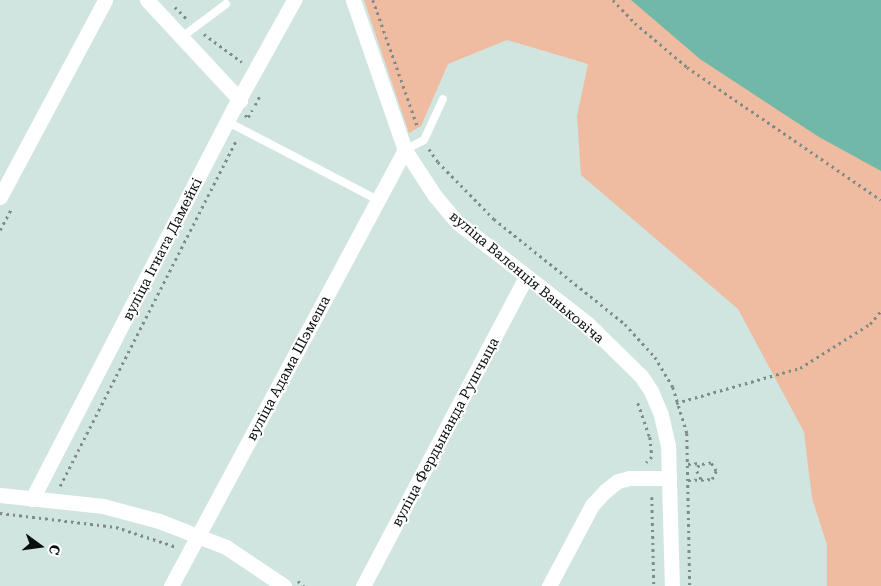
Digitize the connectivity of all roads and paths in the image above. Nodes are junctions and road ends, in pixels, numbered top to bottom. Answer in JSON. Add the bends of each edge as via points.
{"nodes":[{"id":1,"x":106,"y":0,"type":"edge"},
{"id":2,"x":147,"y":0,"type":"edge"},
{"id":3,"x":294,"y":0,"type":"edge"},
{"id":4,"x":353,"y":0,"type":"edge"},
{"id":5,"x":613,"y":0,"type":"edge"},
{"id":6,"x":226,"y":4,"type":"dead end"},
{"id":7,"x":182,"y":37,"type":"junction"},
{"id":8,"x":444,"y":99,"type":"dead end"},
{"id":9,"x":240,"y":100,"type":"junction"},
{"id":10,"x":248,"y":118,"type":"dead end"},
{"id":11,"x":228,"y":122,"type":"junction"},
{"id":12,"x":242,"y":130,"type":"junction"},
{"id":13,"x":405,"y":150,"type":"junction"},
{"id":14,"x":0,"y":197,"type":"edge"},
{"id":15,"x":378,"y":200,"type":"junction"},
{"id":16,"x":881,"y":200,"type":"edge"},
{"id":17,"x":526,"y":277,"type":"junction"},
{"id":18,"x":881,"y":311,"type":"edge"},
{"id":19,"x":638,"y":402,"type":"dead end"},
{"id":20,"x":676,"y":403,"type":"dead end"},
{"id":21,"x":702,"y":463,"type":"junction"},
{"id":22,"x":640,"y":464,"type":"dead end"},
{"id":23,"x":688,"y":464,"type":"dead end"},
{"id":24,"x":670,"y":478,"type":"junction"},
{"id":25,"x":701,"y":479,"type":"junction"},
{"id":26,"x":688,"y":480,"type":"dead end"},
{"id":27,"x":68,"y":488,"type":"dead end"},
{"id":28,"x":0,"y":495,"type":"edge"},
{"id":29,"x":652,"y":497,"type":"dead end"},
{"id":30,"x":32,"y":499,"type":"junction"},
{"id":31,"x":0,"y":513,"type":"edge"},
{"id":32,"x":190,"y":532,"type":"junction"},
{"id":33,"x":288,"y":581,"type":"edge"},
{"id":34,"x":171,"y":586,"type":"edge"},
{"id":35,"x":304,"y":586,"type":"edge"},
{"id":36,"x":363,"y":586,"type":"edge"},
{"id":37,"x":549,"y":586,"type":"edge"},
{"id":38,"x":654,"y":586,"type":"edge"},
{"id":39,"x":672,"y":586,"type":"edge"}],
"edges":[{"from":1,"to":14,"type":"street"},
{"from":2,"to":7,"type":"street"},
{"from":3,"to":9,"type":"street","name":"вуліца Ігната Дамейкі"},
{"from":4,"to":13,"type":"street","name":"вуліца Валенція Ваньковіча"},
{"from":5,"to":16,"type":"path","via":[[687,67]]},
{"from":6,"to":7,"type":"lane"},
{"from":7,"to":9,"type":"street"},
{"from":8,"to":13,"type":"lane","via":[[424,140]]},
{"from":9,"to":11,"type":"street","name":"вуліца Ігната Дамейкі"},
{"from":10,"to":12,"type":"path"},
{"from":11,"to":12,"type":"lane"},
{"from":11,"to":30,"type":"street","name":"вуліца Ігната Дамейкі"},
{"from":12,"to":15,"type":"lane"},
{"from":12,"to":27,"type":"path","via":[[58,486]]},
{"from":13,"to":15,"type":"street","name":"вуліца Адама Шэмеша"},
{"from":13,"to":17,"type":"street","name":"вуліца Валенція Ваньковіча","via":[[435,196],[457,222]]},
{"from":15,"to":32,"type":"street","name":"вуліца Адама Шэмеша"},
{"from":17,"to":24,"type":"street","name":"вуліца Валенція Ваньковіча","via":[[588,324],[641,376],[662,414]]},
{"from":17,"to":36,"type":"street","name":"вуліца Фердынанда Рушчыца"},
{"from":18,"to":20,"type":"path","via":[[870,324],[800,368]]},
{"from":19,"to":22,"type":"path","via":[[650,438],[652,457]]},
{"from":21,"to":23,"type":"path"},
{"from":21,"to":25,"type":"path","via":[[697,471]]},
{"from":21,"to":25,"type":"path","via":[[711,463],[716,471],[712,479]]},
{"from":24,"to":37,"type":"street","via":[[629,478],[618,481],[605,491],[592,505]]},
{"from":24,"to":39,"type":"street","name":"вуліца Валенція Ваньковіча"},
{"from":25,"to":26,"type":"path"},
{"from":28,"to":30,"type":"street"},
{"from":29,"to":38,"type":"path"},
{"from":30,"to":32,"type":"street","via":[[127,511]]},
{"from":31,"to":32,"type":"path","via":[[116,527],[177,547]]},
{"from":32,"to":33,"type":"street"},
{"from":32,"to":34,"type":"street","name":"вуліца Адама Шэмеша"},
{"from":33,"to":35,"type":"path"}]}
